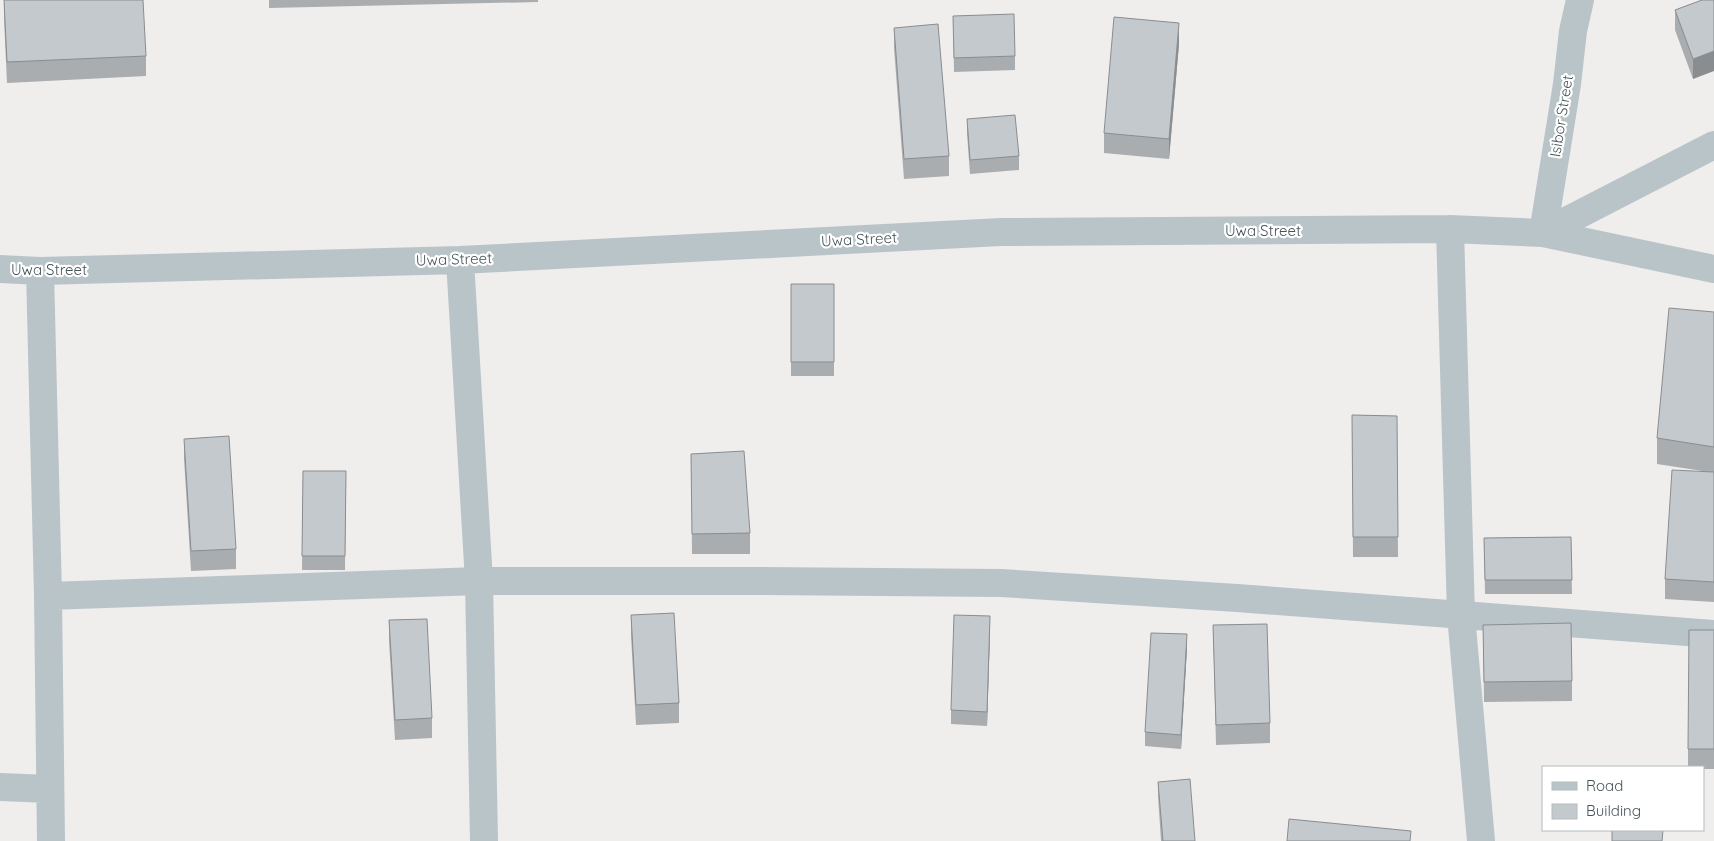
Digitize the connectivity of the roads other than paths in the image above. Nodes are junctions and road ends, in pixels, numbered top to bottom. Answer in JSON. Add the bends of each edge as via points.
{"nodes":[{"id":1,"x":1580,"y":0,"type":"edge"},
{"id":2,"x":1714,"y":145,"type":"edge"},
{"id":3,"x":1450,"y":229,"type":"junction"},
{"id":4,"x":1543,"y":232,"type":"junction"},
{"id":5,"x":460,"y":260,"type":"junction"},
{"id":6,"x":0,"y":269,"type":"edge"},
{"id":7,"x":1714,"y":269,"type":"edge"},
{"id":8,"x":40,"y":271,"type":"junction"},
{"id":9,"x":478,"y":581,"type":"junction"},
{"id":10,"x":48,"y":596,"type":"junction"},
{"id":11,"x":1461,"y":615,"type":"junction"},
{"id":12,"x":1714,"y":634,"type":"edge"},
{"id":13,"x":0,"y":787,"type":"edge"},
{"id":14,"x":50,"y":789,"type":"junction"},
{"id":15,"x":51,"y":841,"type":"edge"},
{"id":16,"x":484,"y":841,"type":"edge"},
{"id":17,"x":1481,"y":841,"type":"edge"}],
"edges":[{"from":1,"to":4,"type":"street","name":"Isibor Street","via":[[1572,31],[1567,84]]},
{"from":2,"to":4,"type":"street"},
{"from":3,"to":4,"type":"street","name":"Uwa Street"},
{"from":3,"to":5,"type":"street","name":"Uwa Street","via":[[1001,232]]},
{"from":3,"to":11,"type":"street"},
{"from":4,"to":7,"type":"street","name":"Uwa Street"},
{"from":5,"to":8,"type":"street","name":"Uwa Street"},
{"from":5,"to":9,"type":"street"},
{"from":6,"to":8,"type":"street","name":"Uwa Street"},
{"from":8,"to":10,"type":"street"},
{"from":9,"to":10,"type":"street"},
{"from":9,"to":11,"type":"street","via":[[1001,583]]},
{"from":9,"to":16,"type":"street"},
{"from":10,"to":14,"type":"street"},
{"from":11,"to":12,"type":"street"},
{"from":11,"to":17,"type":"street"},
{"from":13,"to":14,"type":"street"},
{"from":14,"to":15,"type":"street"}]}
